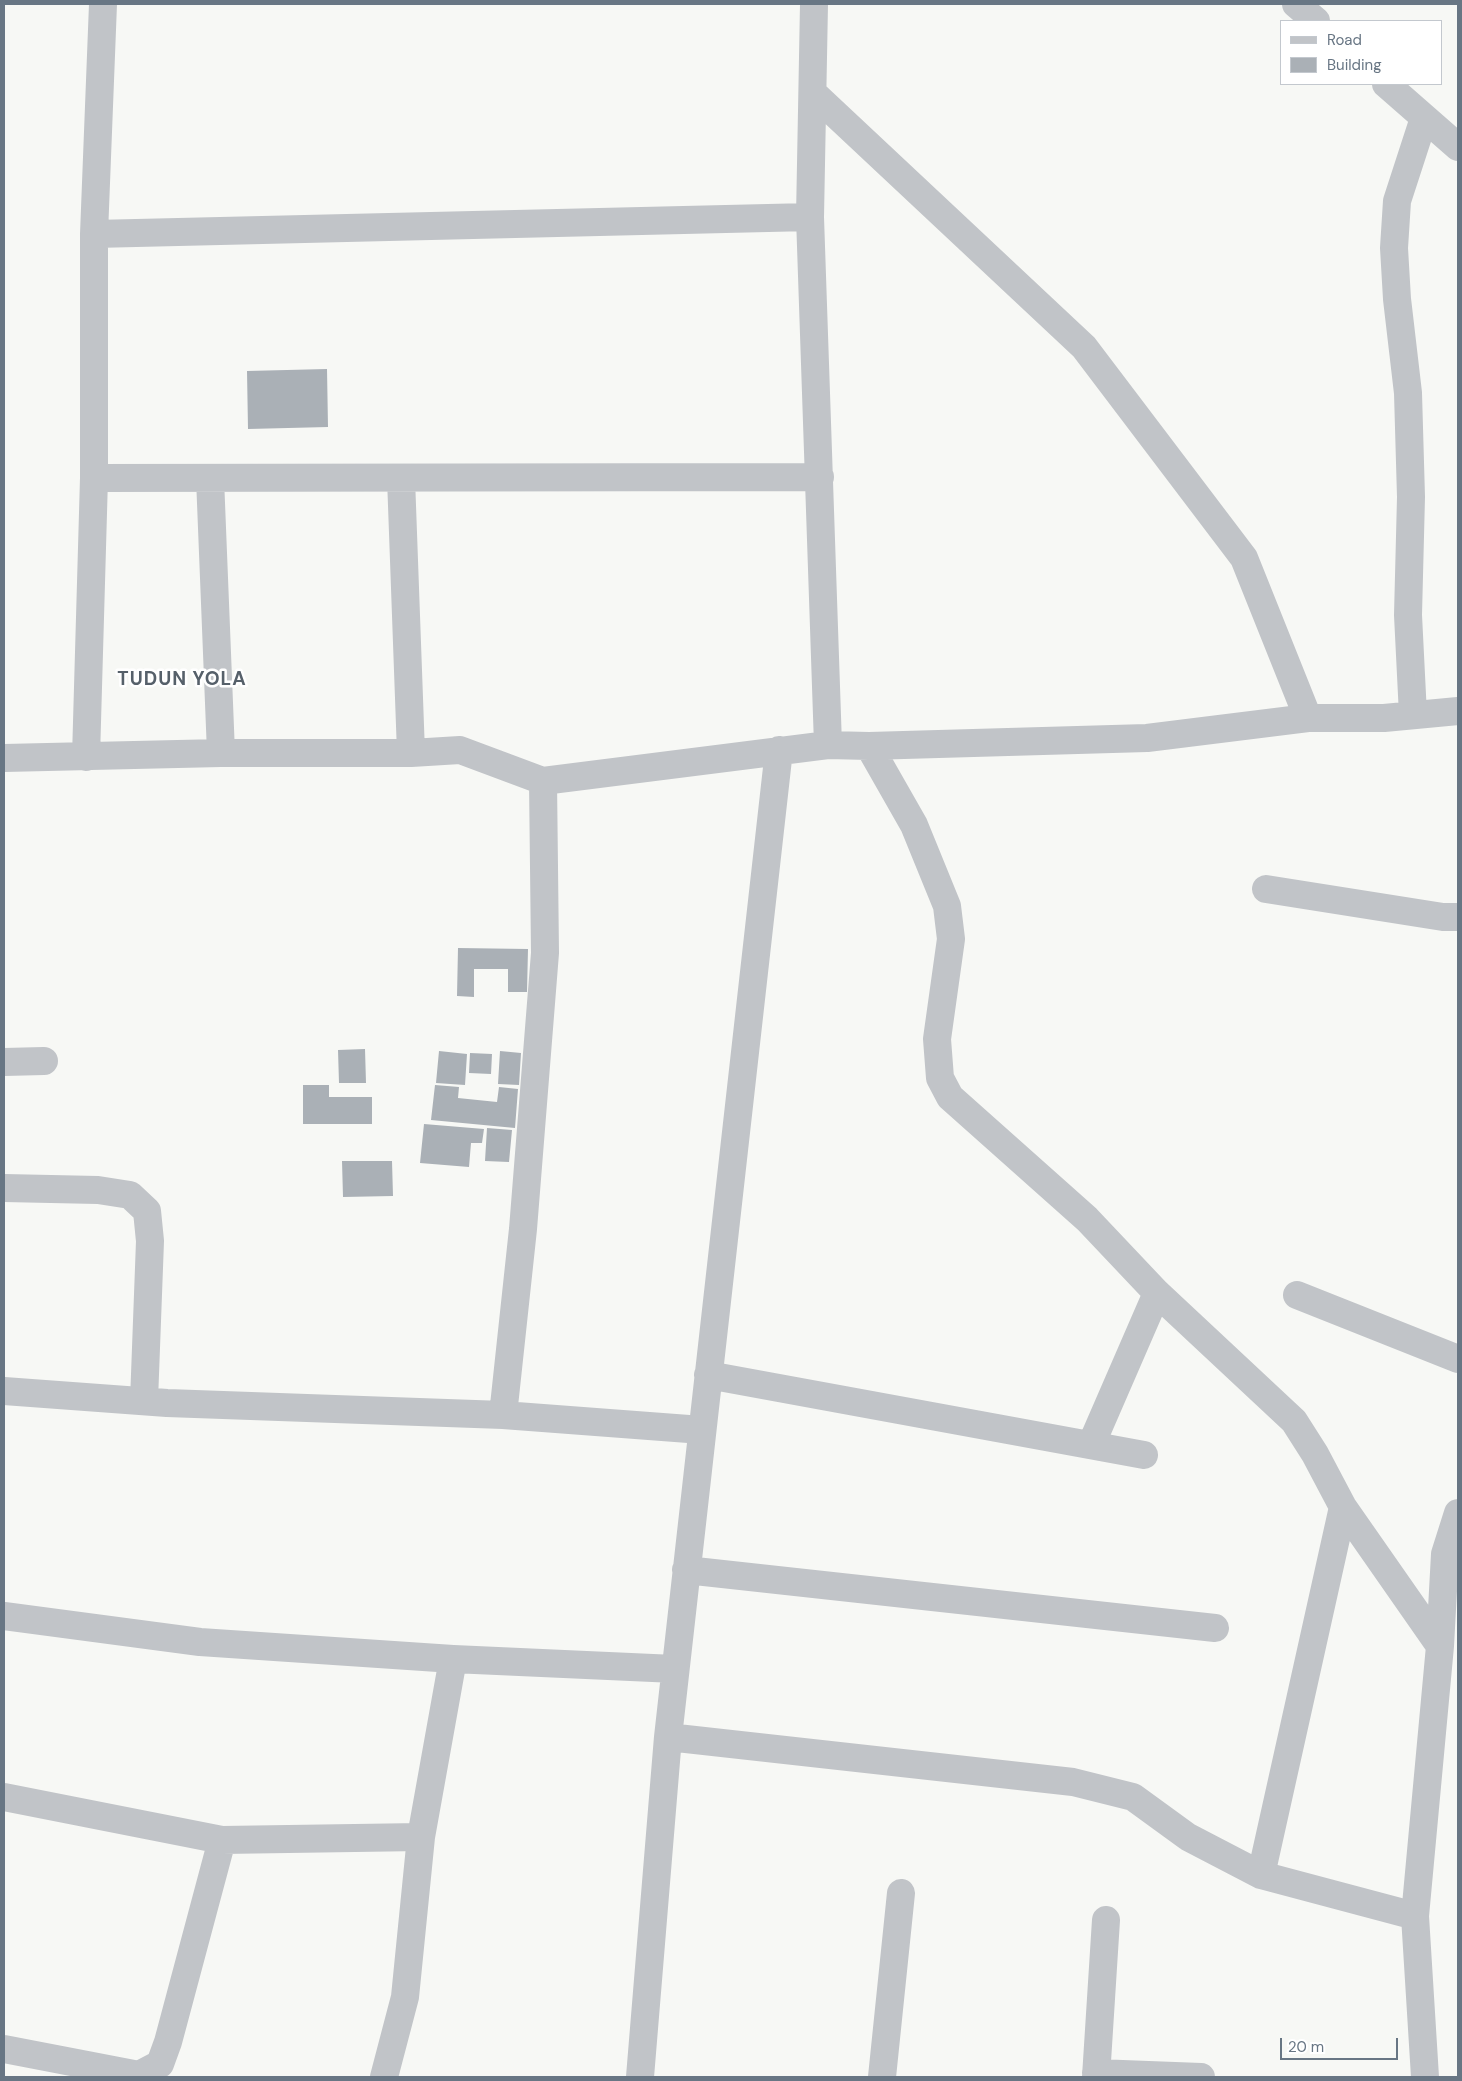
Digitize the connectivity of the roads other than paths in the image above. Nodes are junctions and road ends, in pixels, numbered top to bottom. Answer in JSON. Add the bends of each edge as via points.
{"nodes":[{"id":1,"x":103,"y":4,"type":"edge"},
{"id":2,"x":814,"y":4,"type":"edge"},
{"id":3,"x":1296,"y":4,"type":"edge"},
{"id":4,"x":1315,"y":20,"type":"edge"},
{"id":5,"x":1387,"y":85,"type":"edge"},
{"id":6,"x":814,"y":94,"type":"junction"},
{"id":7,"x":1424,"y":118,"type":"junction"},
{"id":8,"x":1458,"y":147,"type":"edge"},
{"id":9,"x":810,"y":217,"type":"junction"},
{"id":10,"x":94,"y":234,"type":"junction"},
{"id":11,"x":820,"y":477,"type":"junction"},
{"id":12,"x":94,"y":478,"type":"junction"},
{"id":13,"x":210,"y":478,"type":"junction"},
{"id":14,"x":401,"y":478,"type":"junction"},
{"id":15,"x":1458,"y":711,"type":"edge"},
{"id":16,"x":1413,"y":715,"type":"junction"},
{"id":17,"x":1308,"y":718,"type":"junction"},
{"id":18,"x":828,"y":745,"type":"junction"},
{"id":19,"x":869,"y":746,"type":"junction"},
{"id":20,"x":779,"y":750,"type":"junction"},
{"id":21,"x":220,"y":753,"type":"junction"},
{"id":22,"x":411,"y":753,"type":"junction"},
{"id":23,"x":86,"y":757,"type":"junction"},
{"id":24,"x":4,"y":758,"type":"edge"},
{"id":25,"x":543,"y":781,"type":"junction"},
{"id":26,"x":1266,"y":889,"type":"dead end"},
{"id":27,"x":1458,"y":917,"type":"edge"},
{"id":28,"x":44,"y":1061,"type":"dead end"},
{"id":29,"x":4,"y":1062,"type":"edge"},
{"id":30,"x":4,"y":1188,"type":"edge"},
{"id":31,"x":1157,"y":1292,"type":"junction"},
{"id":32,"x":1298,"y":1295,"type":"dead end"},
{"id":33,"x":1458,"y":1359,"type":"edge"},
{"id":34,"x":708,"y":1375,"type":"junction"},
{"id":35,"x":4,"y":1391,"type":"edge"},
{"id":36,"x":144,"y":1401,"type":"junction"},
{"id":37,"x":503,"y":1414,"type":"junction"},
{"id":38,"x":702,"y":1430,"type":"junction"},
{"id":39,"x":1091,"y":1445,"type":"junction"},
{"id":40,"x":1144,"y":1455,"type":"dead end"},
{"id":41,"x":1343,"y":1507,"type":"junction"},
{"id":42,"x":1458,"y":1513,"type":"edge"},
{"id":43,"x":686,"y":1570,"type":"junction"},
{"id":44,"x":4,"y":1616,"type":"edge"},
{"id":45,"x":1215,"y":1628,"type":"dead end"},
{"id":46,"x":1440,"y":1646,"type":"junction"},
{"id":47,"x":453,"y":1659,"type":"junction"},
{"id":48,"x":675,"y":1669,"type":"junction"},
{"id":49,"x":668,"y":1737,"type":"junction"},
{"id":50,"x":4,"y":1797,"type":"edge"},
{"id":51,"x":421,"y":1837,"type":"junction"},
{"id":52,"x":222,"y":1840,"type":"junction"},
{"id":53,"x":1261,"y":1876,"type":"junction"},
{"id":54,"x":901,"y":1893,"type":"dead end"},
{"id":55,"x":1415,"y":1916,"type":"junction"},
{"id":56,"x":1106,"y":1920,"type":"dead end"},
{"id":57,"x":4,"y":2049,"type":"edge"},
{"id":58,"x":1096,"y":2075,"type":"edge"},
{"id":59,"x":384,"y":2077,"type":"edge"},
{"id":60,"x":640,"y":2077,"type":"edge"},
{"id":61,"x":882,"y":2077,"type":"edge"},
{"id":62,"x":1201,"y":2077,"type":"edge"},
{"id":63,"x":1425,"y":2077,"type":"edge"}],
"edges":[{"from":1,"to":10,"type":"street"},
{"from":2,"to":6,"type":"street"},
{"from":3,"to":4,"type":"street"},
{"from":5,"to":7,"type":"street"},
{"from":6,"to":9,"type":"street"},
{"from":6,"to":17,"type":"street","via":[[1084,347],[1244,558]]},
{"from":7,"to":8,"type":"street"},
{"from":7,"to":16,"type":"street","via":[[1397,201],[1394,248],[1408,393],[1411,496],[1408,615]]},
{"from":9,"to":10,"type":"street"},
{"from":9,"to":11,"type":"street"},
{"from":10,"to":12,"type":"street"},
{"from":11,"to":14,"type":"street"},
{"from":11,"to":18,"type":"street"},
{"from":12,"to":13,"type":"street"},
{"from":12,"to":23,"type":"street"},
{"from":13,"to":14,"type":"street"},
{"from":13,"to":21,"type":"street"},
{"from":14,"to":22,"type":"street"},
{"from":15,"to":16,"type":"street"},
{"from":16,"to":17,"type":"street"},
{"from":17,"to":19,"type":"street","via":[[1147,738]]},
{"from":18,"to":19,"type":"street"},
{"from":18,"to":20,"type":"street"},
{"from":19,"to":31,"type":"street","via":[[914,824],[947,906],[951,939],[937,1039],[940,1078],[950,1097],[1087,1219]]},
{"from":20,"to":25,"type":"street"},
{"from":20,"to":34,"type":"street"},
{"from":21,"to":22,"type":"street"},
{"from":21,"to":23,"type":"street"},
{"from":22,"to":25,"type":"street","via":[[460,750]]},
{"from":23,"to":24,"type":"street"},
{"from":25,"to":37,"type":"street","via":[[545,954],[523,1229]]},
{"from":26,"to":27,"type":"street"},
{"from":28,"to":29,"type":"street"},
{"from":30,"to":36,"type":"street","via":[[98,1190],[130,1196],[147,1211],[150,1241]]},
{"from":31,"to":39,"type":"street"},
{"from":31,"to":41,"type":"street","via":[[1294,1420]]},
{"from":32,"to":33,"type":"street"},
{"from":34,"to":38,"type":"street"},
{"from":34,"to":39,"type":"street"},
{"from":35,"to":36,"type":"street"},
{"from":36,"to":37,"type":"street"},
{"from":37,"to":38,"type":"street"},
{"from":38,"to":43,"type":"street"},
{"from":39,"to":40,"type":"street"},
{"from":41,"to":46,"type":"street"},
{"from":41,"to":53,"type":"street"},
{"from":42,"to":46,"type":"street","via":[[1445,1554]]},
{"from":43,"to":45,"type":"street"},
{"from":43,"to":48,"type":"street"},
{"from":44,"to":47,"type":"street","via":[[200,1642]]},
{"from":46,"to":55,"type":"street"},
{"from":47,"to":48,"type":"street"},
{"from":47,"to":51,"type":"street"},
{"from":48,"to":49,"type":"street"},
{"from":49,"to":53,"type":"street","via":[[1073,1782],[1133,1797],[1188,1837]]},
{"from":49,"to":60,"type":"street"},
{"from":50,"to":52,"type":"street"},
{"from":51,"to":52,"type":"street"},
{"from":51,"to":59,"type":"street","via":[[405,1997]]},
{"from":52,"to":57,"type":"street","via":[[160,2064],[138,2075]]},
{"from":53,"to":55,"type":"street"},
{"from":54,"to":61,"type":"street"},
{"from":55,"to":63,"type":"street"},
{"from":56,"to":58,"type":"street"},
{"from":58,"to":62,"type":"street"}]}
